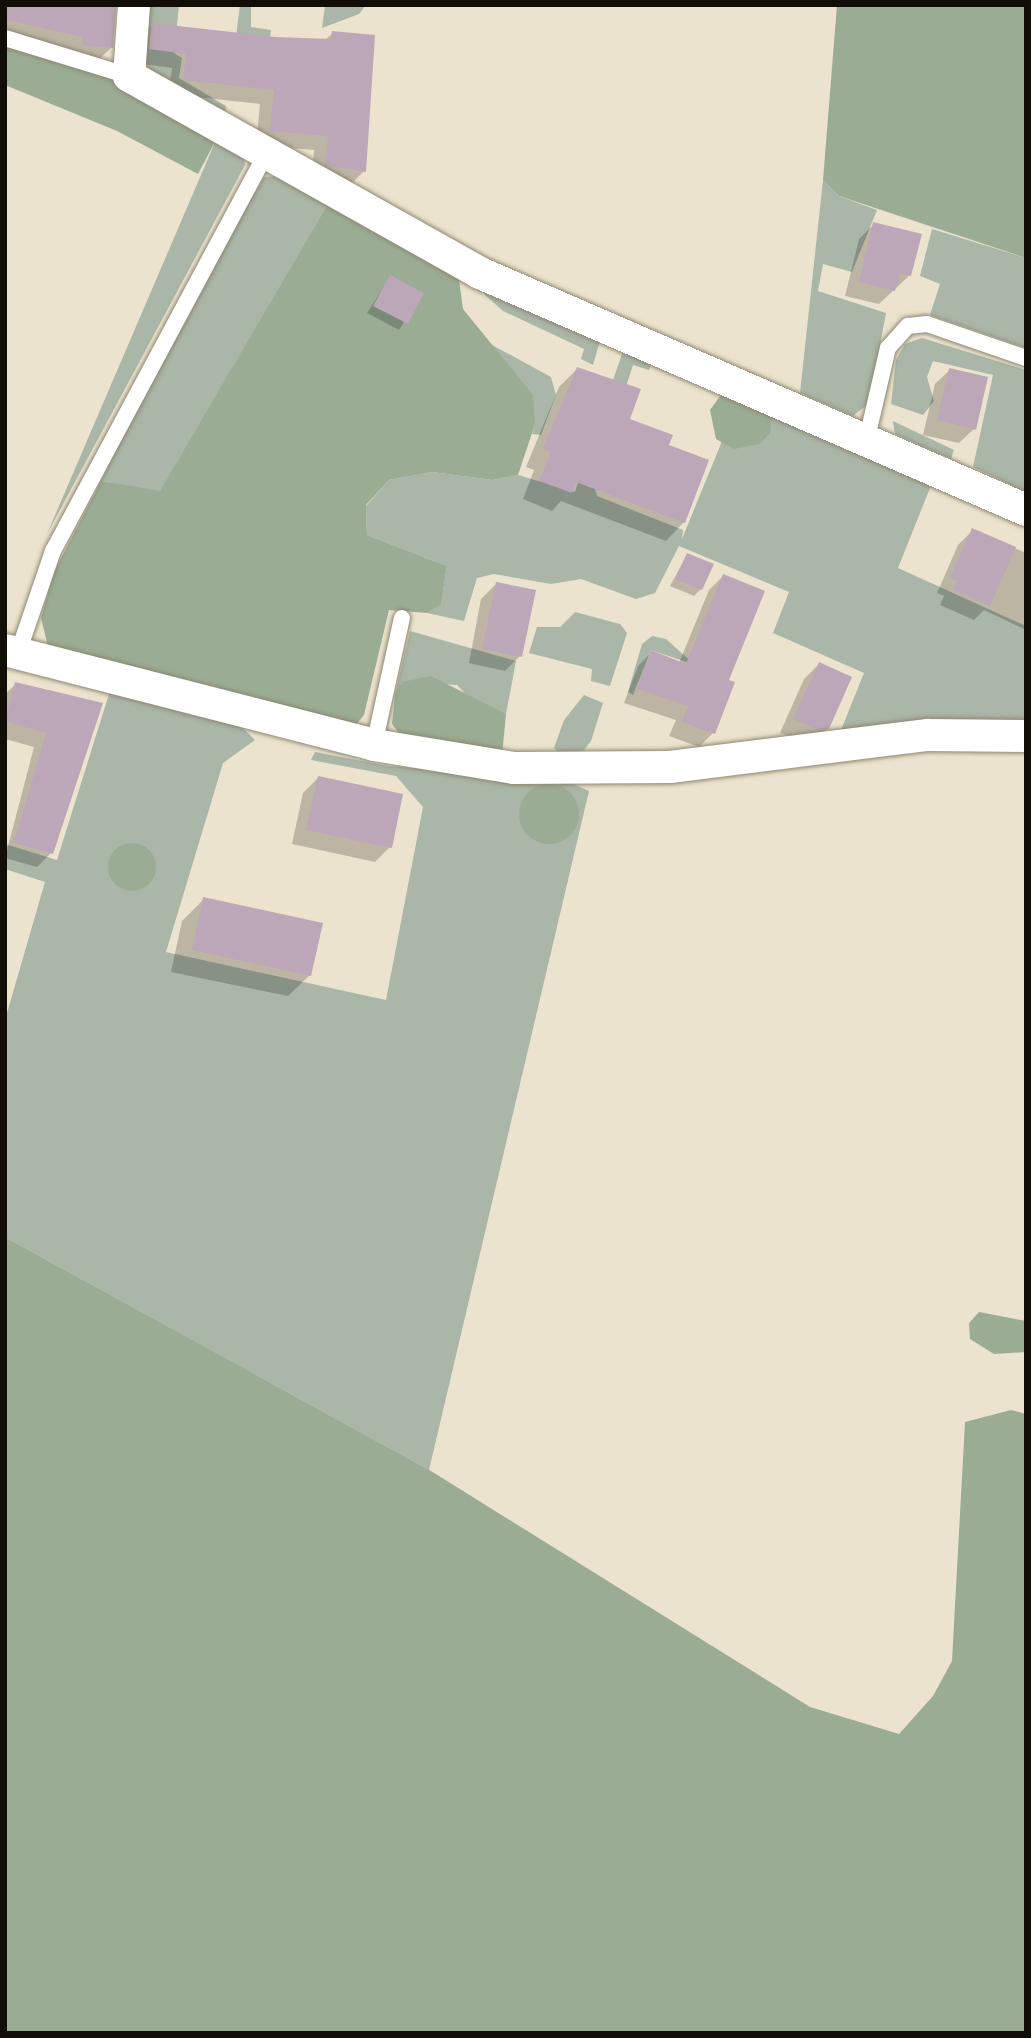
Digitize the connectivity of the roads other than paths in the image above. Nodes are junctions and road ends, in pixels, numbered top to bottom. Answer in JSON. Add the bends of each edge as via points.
{"nodes":[{"id":1,"x":134,"y":5,"type":"edge"},
{"id":2,"x":5,"y":38,"type":"edge"},
{"id":3,"x":129,"y":76,"type":"junction"},
{"id":4,"x":266,"y":153,"type":"junction"},
{"id":5,"x":1026,"y":358,"type":"edge"},
{"id":6,"x":867,"y":438,"type":"junction"},
{"id":7,"x":1026,"y":510,"type":"edge"},
{"id":8,"x":402,"y":618,"type":"dead end"},
{"id":9,"x":12,"y":652,"type":"edge"},
{"id":10,"x":1026,"y":736,"type":"edge"},
{"id":11,"x":374,"y":745,"type":"junction"}],
"edges":[{"from":1,"to":3,"type":"street"},
{"from":2,"to":3,"type":"lane"},
{"from":3,"to":4,"type":"street"},
{"from":4,"to":6,"type":"street","via":[[480,273]]},
{"from":4,"to":9,"type":"lane","via":[[52,551]]},
{"from":5,"to":6,"type":"lane","via":[[927,324],[908,326],[888,348]]},
{"from":6,"to":7,"type":"street"},
{"from":8,"to":11,"type":"lane"},
{"from":9,"to":11,"type":"street"},
{"from":10,"to":11,"type":"street","via":[[928,735],[683,766],[587,771],[514,768]]}]}
